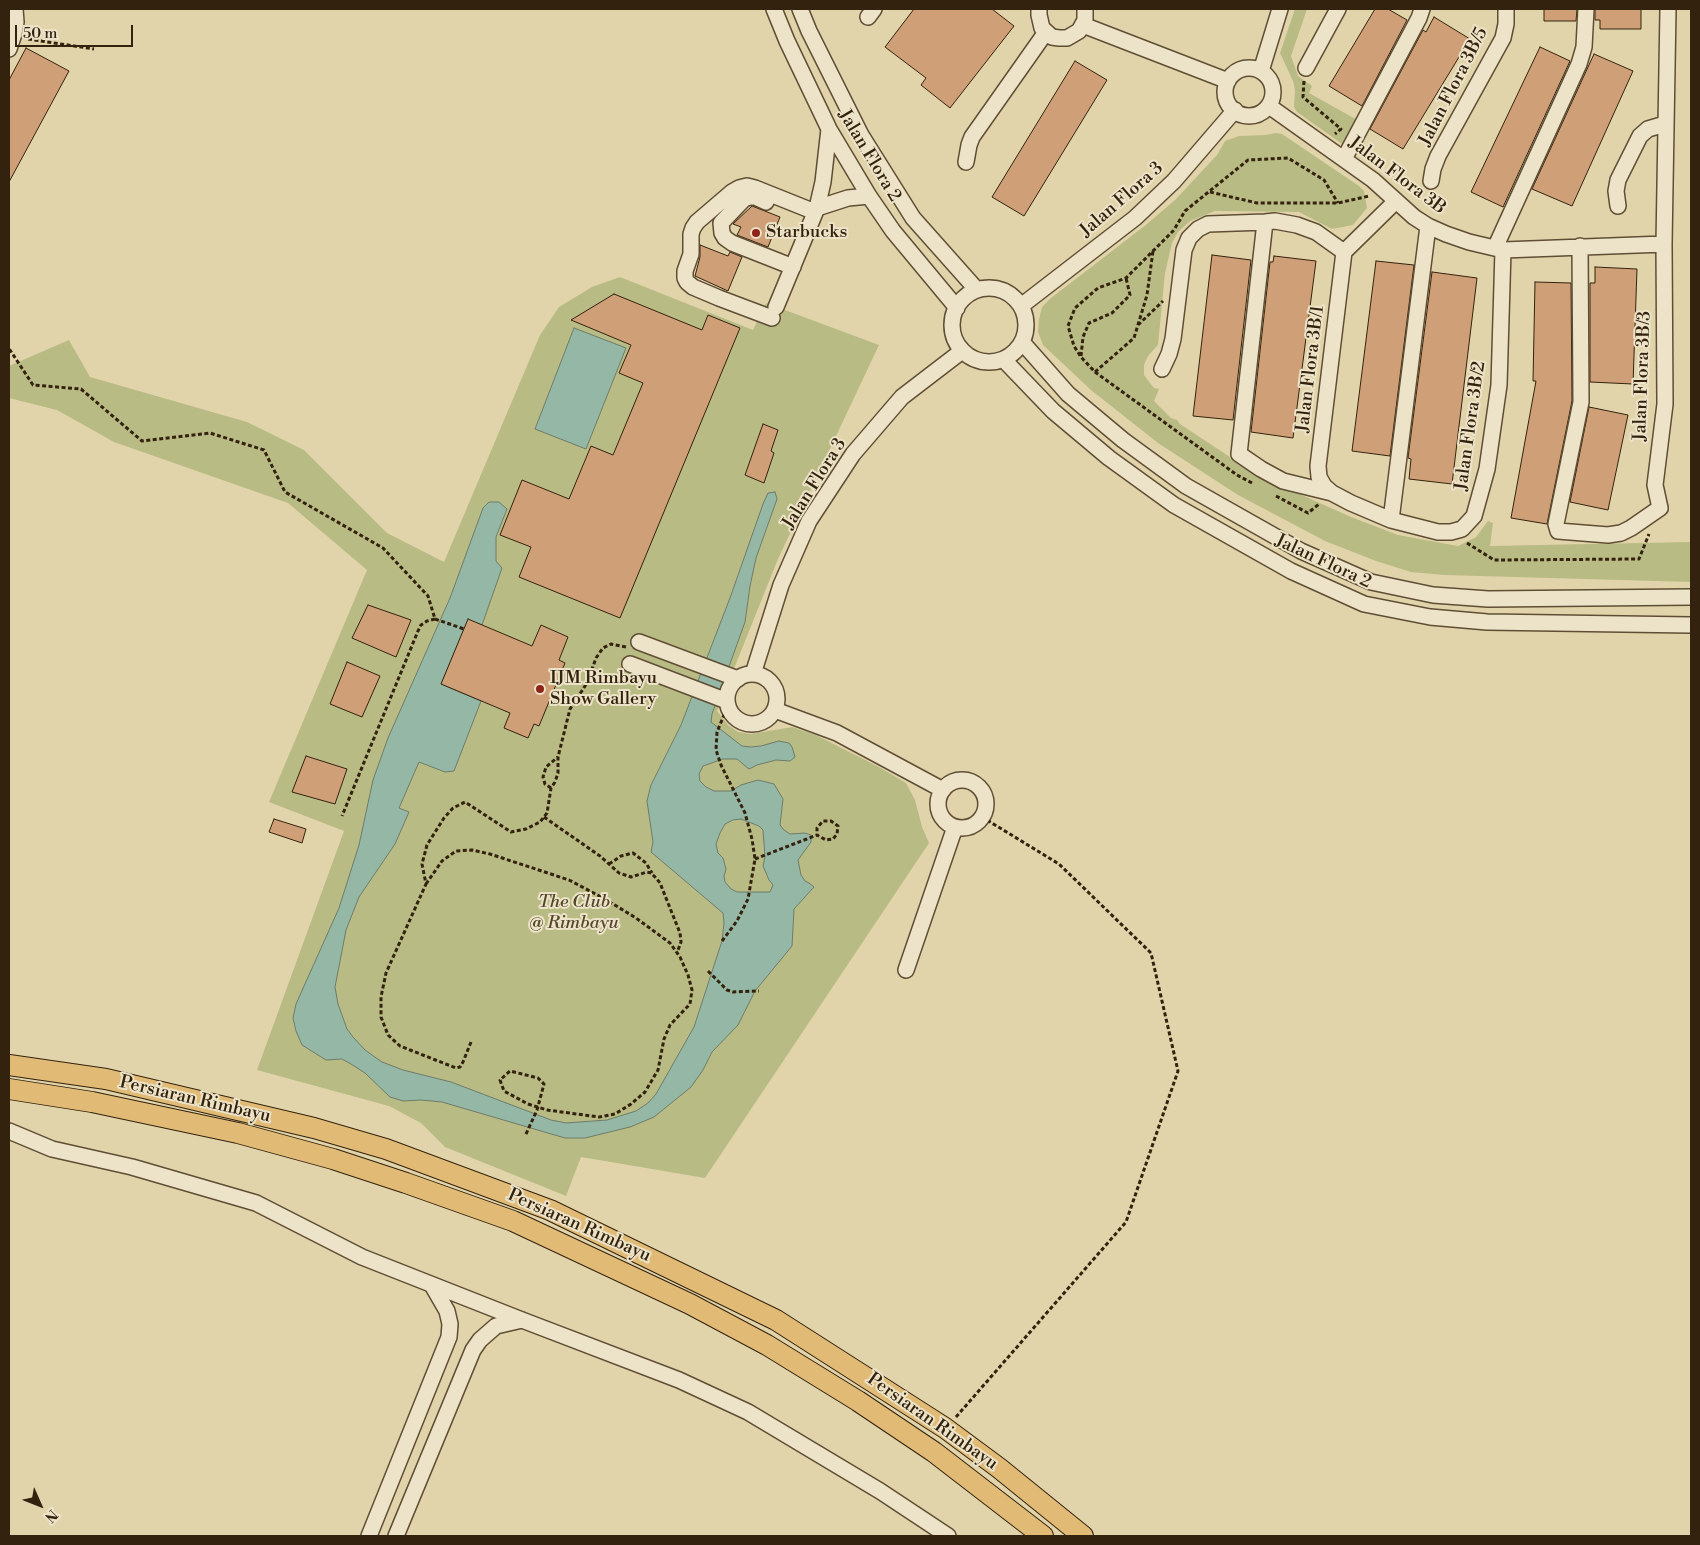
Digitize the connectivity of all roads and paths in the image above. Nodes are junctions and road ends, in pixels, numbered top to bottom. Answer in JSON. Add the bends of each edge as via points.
{"nodes":[{"id":1,"x":15,"y":9,"type":"edge"},
{"id":2,"x":774,"y":9,"type":"edge"},
{"id":3,"x":800,"y":9,"type":"edge"},
{"id":4,"x":1039,"y":9,"type":"edge"},
{"id":5,"x":1085,"y":9,"type":"edge"},
{"id":6,"x":1280,"y":9,"type":"edge"},
{"id":7,"x":1338,"y":9,"type":"edge"},
{"id":8,"x":1422,"y":9,"type":"edge"},
{"id":9,"x":1506,"y":9,"type":"edge"},
{"id":10,"x":1586,"y":9,"type":"edge"},
{"id":11,"x":1668,"y":9,"type":"edge"},
{"id":12,"x":1083,"y":25,"type":"junction"},
{"id":13,"x":1046,"y":32,"type":"junction"},
{"id":14,"x":11,"y":43,"type":"edge"},
{"id":15,"x":94,"y":49,"type":"dead end"},
{"id":16,"x":1306,"y":68,"type":"joint"},
{"id":17,"x":1261,"y":71,"type":"junction"},
{"id":18,"x":1228,"y":81,"type":"junction"},
{"id":19,"x":1268,"y":106,"type":"junction"},
{"id":20,"x":1235,"y":110,"type":"junction"},
{"id":21,"x":1665,"y":124,"type":"junction"},
{"id":22,"x":829,"y":129,"type":"junction"},
{"id":23,"x":1324,"y":144,"type":"junction"},
{"id":24,"x":1344,"y":159,"type":"junction"},
{"id":25,"x":966,"y":162,"type":"dead end"},
{"id":26,"x":1431,"y":181,"type":"dead end"},
{"id":27,"x":1209,"y":192,"type":"junction"},
{"id":28,"x":869,"y":196,"type":"junction"},
{"id":29,"x":1391,"y":197,"type":"junction"},
{"id":30,"x":1338,"y":203,"type":"junction"},
{"id":31,"x":1618,"y":206,"type":"dead end"},
{"id":32,"x":815,"y":214,"type":"junction"},
{"id":33,"x":1264,"y":222,"type":"junction"},
{"id":34,"x":1428,"y":226,"type":"junction"},
{"id":35,"x":1664,"y":244,"type":"junction"},
{"id":36,"x":1580,"y":246,"type":"junction"},
{"id":37,"x":1499,"y":249,"type":"junction"},
{"id":38,"x":1154,"y":250,"type":"junction"},
{"id":39,"x":1344,"y":252,"type":"junction"},
{"id":40,"x":793,"y":267,"type":"junction"},
{"id":41,"x":1126,"y":278,"type":"junction"},
{"id":42,"x":1180,"y":285,"type":"junction"},
{"id":43,"x":977,"y":290,"type":"junction"},
{"id":44,"x":1021,"y":306,"type":"junction"},
{"id":45,"x":957,"y":308,"type":"junction"},
{"id":46,"x":1138,"y":325,"type":"junction"},
{"id":47,"x":1022,"y":342,"type":"junction"},
{"id":48,"x":9,"y":350,"type":"edge"},
{"id":49,"x":962,"y":351,"type":"junction"},
{"id":50,"x":1080,"y":357,"type":"junction"},
{"id":51,"x":1004,"y":360,"type":"junction"},
{"id":52,"x":1162,"y":369,"type":"dead end"},
{"id":53,"x":1094,"y":372,"type":"junction"},
{"id":54,"x":1253,"y":484,"type":"dead end"},
{"id":55,"x":1269,"y":492,"type":"dead end"},
{"id":56,"x":1332,"y":493,"type":"junction"},
{"id":57,"x":1391,"y":520,"type":"junction"},
{"id":58,"x":1451,"y":532,"type":"junction"},
{"id":59,"x":1650,"y":534,"type":"dead end"},
{"id":60,"x":1691,"y":597,"type":"edge"},
{"id":61,"x":435,"y":619,"type":"junction"},
{"id":62,"x":1691,"y":624,"type":"edge"},
{"id":63,"x":464,"y":629,"type":"dead end"},
{"id":64,"x":634,"y":644,"type":"joint"},
{"id":65,"x":630,"y":664,"type":"dead end"},
{"id":66,"x":753,"y":674,"type":"junction"},
{"id":67,"x":735,"y":678,"type":"junction"},
{"id":68,"x":725,"y":700,"type":"junction"},
{"id":69,"x":775,"y":710,"type":"junction"},
{"id":70,"x":720,"y":725,"type":"dead end"},
{"id":71,"x":558,"y":756,"type":"junction"},
{"id":72,"x":551,"y":788,"type":"junction"},
{"id":73,"x":943,"y":790,"type":"junction"},
{"id":74,"x":342,"y":816,"type":"dead end"},
{"id":75,"x":544,"y":816,"type":"junction"},
{"id":76,"x":982,"y":817,"type":"junction"},
{"id":77,"x":955,"y":827,"type":"junction"},
{"id":78,"x":816,"y":836,"type":"junction"},
{"id":79,"x":756,"y":858,"type":"junction"},
{"id":80,"x":609,"y":864,"type":"junction"},
{"id":81,"x":656,"y":878,"type":"junction"},
{"id":82,"x":426,"y":884,"type":"junction"},
{"id":83,"x":722,"y":940,"type":"dead end"},
{"id":84,"x":677,"y":953,"type":"junction"},
{"id":85,"x":906,"y":970,"type":"dead end"},
{"id":86,"x":709,"y":972,"type":"dead end"},
{"id":87,"x":757,"y":991,"type":"dead end"},
{"id":88,"x":472,"y":1042,"type":"dead end"},
{"id":89,"x":9,"y":1065,"type":"edge"},
{"id":90,"x":9,"y":1089,"type":"edge"},
{"id":91,"x":9,"y":1131,"type":"edge"},
{"id":92,"x":527,"y":1132,"type":"dead end"},
{"id":93,"x":432,"y":1285,"type":"junction"},
{"id":94,"x":522,"y":1320,"type":"junction"},
{"id":95,"x":946,"y":1428,"type":"junction"},
{"id":96,"x":369,"y":1536,"type":"edge"},
{"id":97,"x":396,"y":1536,"type":"edge"},
{"id":98,"x":948,"y":1536,"type":"edge"},
{"id":99,"x":1043,"y":1536,"type":"edge"},
{"id":100,"x":1083,"y":1536,"type":"edge"}],
"edges":[{"from":1,"to":14,"type":"street","via":[[16,22]]},
{"from":2,"to":22,"type":"street","name":"Jalan Flora 2"},
{"from":3,"to":43,"type":"street","name":"Jalan Flora 2","via":[[861,135],[913,218]]},
{"from":4,"to":13,"type":"street","via":[[1040,22]]},
{"from":5,"to":12,"type":"street"},
{"from":6,"to":17,"type":"street"},
{"from":7,"to":16,"type":"street"},
{"from":8,"to":24,"type":"street"},
{"from":9,"to":26,"type":"street","name":"Jalan Flora 3B/5","via":[[1503,38],[1438,156]]},
{"from":10,"to":37,"type":"street","via":[[1584,48],[1579,64]]},
{"from":11,"to":21,"type":"street","name":"Jalan Flora 3B/3"},
{"from":12,"to":13,"type":"street","via":[[1067,38]]},
{"from":12,"to":18,"type":"street"},
{"from":13,"to":25,"type":"street","via":[[972,137]]},
{"from":14,"to":15,"type":"path"},
{"from":16,"to":23,"type":"path","via":[[1303,97],[1341,129]]},
{"from":17,"to":18,"type":"street","via":[[1245,68]]},
{"from":17,"to":19,"type":"street","via":[[1272,83],[1272,99]]},
{"from":18,"to":20,"type":"street","via":[[1226,94]]},
{"from":19,"to":20,"type":"street","via":[[1249,115]]},
{"from":19,"to":23,"type":"street","name":"Jalan Flora 3B"},
{"from":20,"to":44,"type":"street","name":"Jalan Flora 3","via":[[1174,181],[1135,218]]},
{"from":21,"to":31,"type":"street","via":[[1648,129],[1640,136],[1618,180]]},
{"from":21,"to":35,"type":"street","name":"Jalan Flora 3B/3"},
{"from":22,"to":28,"type":"street","name":"Jalan Flora 2"},
{"from":22,"to":32,"type":"street","via":[[823,182]]},
{"from":23,"to":24,"type":"street","name":"Jalan Flora 3B"},
{"from":24,"to":29,"type":"street","name":"Jalan Flora 3B"},
{"from":27,"to":30,"type":"path","via":[[1258,203]]},
{"from":27,"to":30,"type":"path","via":[[1248,160],[1288,158],[1324,180]]},
{"from":27,"to":38,"type":"path","via":[[1185,211],[1174,230]]},
{"from":28,"to":32,"type":"street","via":[[848,198]]},
{"from":28,"to":45,"type":"street","name":"Jalan Flora 2","via":[[893,231]]},
{"from":29,"to":30,"type":"path"},
{"from":29,"to":34,"type":"street","name":"Jalan Flora 3B"},
{"from":29,"to":39,"type":"street"},
{"from":32,"to":40,"type":"street"},
{"from":32,"to":40,"type":"street","via":[[750,197],[744,199],[722,223],[722,233],[732,243]]},
{"from":32,"to":40,"type":"street","via":[[756,188],[739,188],[693,228],[685,278],[693,287],[774,313]]},
{"from":33,"to":39,"type":"street","via":[[1297,225],[1316,232]]},
{"from":33,"to":42,"type":"street","via":[[1208,224],[1198,229],[1184,250]]},
{"from":33,"to":56,"type":"street","via":[[1239,454],[1283,480]]},
{"from":34,"to":37,"type":"street","name":"Jalan Flora 3B","via":[[1469,242]]},
{"from":34,"to":57,"type":"street"},
{"from":35,"to":36,"type":"street","name":"Jalan Flora 3B"},
{"from":35,"to":36,"type":"street","name":"Jalan Flora 3B/3","via":[[1665,404],[1656,485],[1660,508],[1631,528],[1608,535],[1558,531],[1556,524],[1581,402]]},
{"from":36,"to":37,"type":"street","name":"Jalan Flora 3B"},
{"from":37,"to":58,"type":"street","name":"Jalan Flora 3B/2","via":[[1499,385],[1487,469],[1474,516],[1462,529]]},
{"from":38,"to":41,"type":"path"},
{"from":38,"to":46,"type":"path","via":[[1147,295]]},
{"from":39,"to":56,"type":"street","name":"Jalan Flora 3B/1","via":[[1318,466],[1324,486]]},
{"from":41,"to":50,"type":"path","via":[[1130,295],[1112,313],[1089,323]]},
{"from":41,"to":50,"type":"path","via":[[1098,288],[1075,308],[1068,326]]},
{"from":42,"to":46,"type":"path"},
{"from":42,"to":52,"type":"street","via":[[1174,339]]},
{"from":43,"to":44,"type":"street","via":[[1002,290]]},
{"from":43,"to":45,"type":"street","via":[[966,296]]},
{"from":44,"to":47,"type":"street","via":[[1026,318]]},
{"from":45,"to":49,"type":"street","via":[[952,329]]},
{"from":46,"to":53,"type":"path","via":[[1134,338]]},
{"from":47,"to":51,"type":"street"},
{"from":47,"to":60,"type":"street","name":"Jalan Flora 2","via":[[1068,394],[1186,486],[1301,551],[1371,582],[1433,595],[1488,599]]},
{"from":48,"to":61,"type":"path","via":[[33,385],[81,389],[142,441],[210,433],[264,450],[285,492],[383,548],[428,596]]},
{"from":49,"to":51,"type":"street","via":[[982,362]]},
{"from":49,"to":66,"type":"street","name":"Jalan Flora 3","via":[[902,397],[853,454],[809,521],[781,585]]},
{"from":50,"to":53,"type":"path"},
{"from":51,"to":62,"type":"street","name":"Jalan Flora 2","via":[[1053,411],[1109,458],[1174,505],[1291,571],[1364,604],[1430,617],[1487,622]]},
{"from":53,"to":54,"type":"path"},
{"from":55,"to":56,"type":"path","via":[[1308,513]]},
{"from":56,"to":57,"type":"street"},
{"from":57,"to":58,"type":"street","via":[[1438,532]]},
{"from":58,"to":59,"type":"path","via":[[1494,560],[1639,559]]},
{"from":61,"to":63,"type":"path"},
{"from":61,"to":74,"type":"path","via":[[421,625]]},
{"from":64,"to":67,"type":"street"},
{"from":64,"to":71,"type":"path","via":[[611,644],[603,648],[596,658],[588,683],[570,709]]},
{"from":65,"to":68,"type":"street"},
{"from":66,"to":67,"type":"street"},
{"from":66,"to":69,"type":"street","via":[[774,686],[777,693]]},
{"from":67,"to":68,"type":"street"},
{"from":68,"to":69,"type":"street","via":[[733,716],[748,724],[764,722]]},
{"from":69,"to":73,"type":"street","via":[[837,733]]},
{"from":70,"to":79,"type":"path","via":[[716,750],[749,824]]},
{"from":71,"to":72,"type":"path","via":[[558,773]]},
{"from":71,"to":72,"type":"path","via":[[546,767],[543,777]]},
{"from":72,"to":75,"type":"path"},
{"from":73,"to":76,"type":"street","via":[[956,781],[964,780],[979,787],[986,802]]},
{"from":73,"to":77,"type":"street","via":[[939,797],[939,812]]},
{"from":75,"to":80,"type":"path"},
{"from":75,"to":82,"type":"path","via":[[540,822],[526,829],[511,832],[465,802],[453,808],[427,845],[422,864]]},
{"from":76,"to":77,"type":"street","via":[[970,827]]},
{"from":76,"to":95,"type":"path","via":[[1059,864],[1152,953],[1178,1071],[1126,1222]]},
{"from":77,"to":85,"type":"street"},
{"from":78,"to":78,"type":"path","via":[[832,839],[838,826],[831,820],[823,821]]},
{"from":78,"to":79,"type":"path"},
{"from":79,"to":83,"type":"path","via":[[743,910]]},
{"from":80,"to":81,"type":"path","via":[[625,876],[647,872]]},
{"from":80,"to":81,"type":"path","via":[[633,853],[646,863]]},
{"from":81,"to":84,"type":"path","via":[[680,933]]},
{"from":82,"to":84,"type":"path","via":[[442,861],[456,851],[490,854],[569,880],[605,899],[670,943]]},
{"from":82,"to":88,"type":"path","via":[[386,973],[381,1017],[388,1035],[400,1046],[456,1068],[460,1067]]},
{"from":84,"to":92,"type":"path","bridge":true,"via":[[692,990],[690,1004],[670,1025],[658,1070],[645,1092],[615,1114],[599,1117],[548,1110],[528,1104],[504,1091],[500,1080],[510,1071],[538,1078],[544,1084],[537,1110]]},
{"from":86,"to":87,"type":"path","via":[[727,990]]},
{"from":89,"to":95,"type":"main road","name":"Persiaran Rimbayu","via":[[106,1079],[314,1128],[386,1149],[478,1182],[550,1210],[776,1320]]},
{"from":90,"to":99,"type":"main road","name":"Persiaran Rimbayu","via":[[101,1104],[238,1133],[333,1159],[513,1221],[690,1304],[767,1345],[934,1452]]},
{"from":91,"to":93,"type":"street","via":[[52,1149],[132,1167],[256,1203],[362,1257]]},
{"from":93,"to":94,"type":"street"},
{"from":93,"to":96,"type":"street","via":[[447,1311],[449,1337]]},
{"from":94,"to":97,"type":"street","via":[[496,1326],[472,1350]]},
{"from":94,"to":98,"type":"street","via":[[679,1380],[748,1412]]},
{"from":95,"to":100,"type":"main road","name":"Persiaran Rimbayu"}]}
